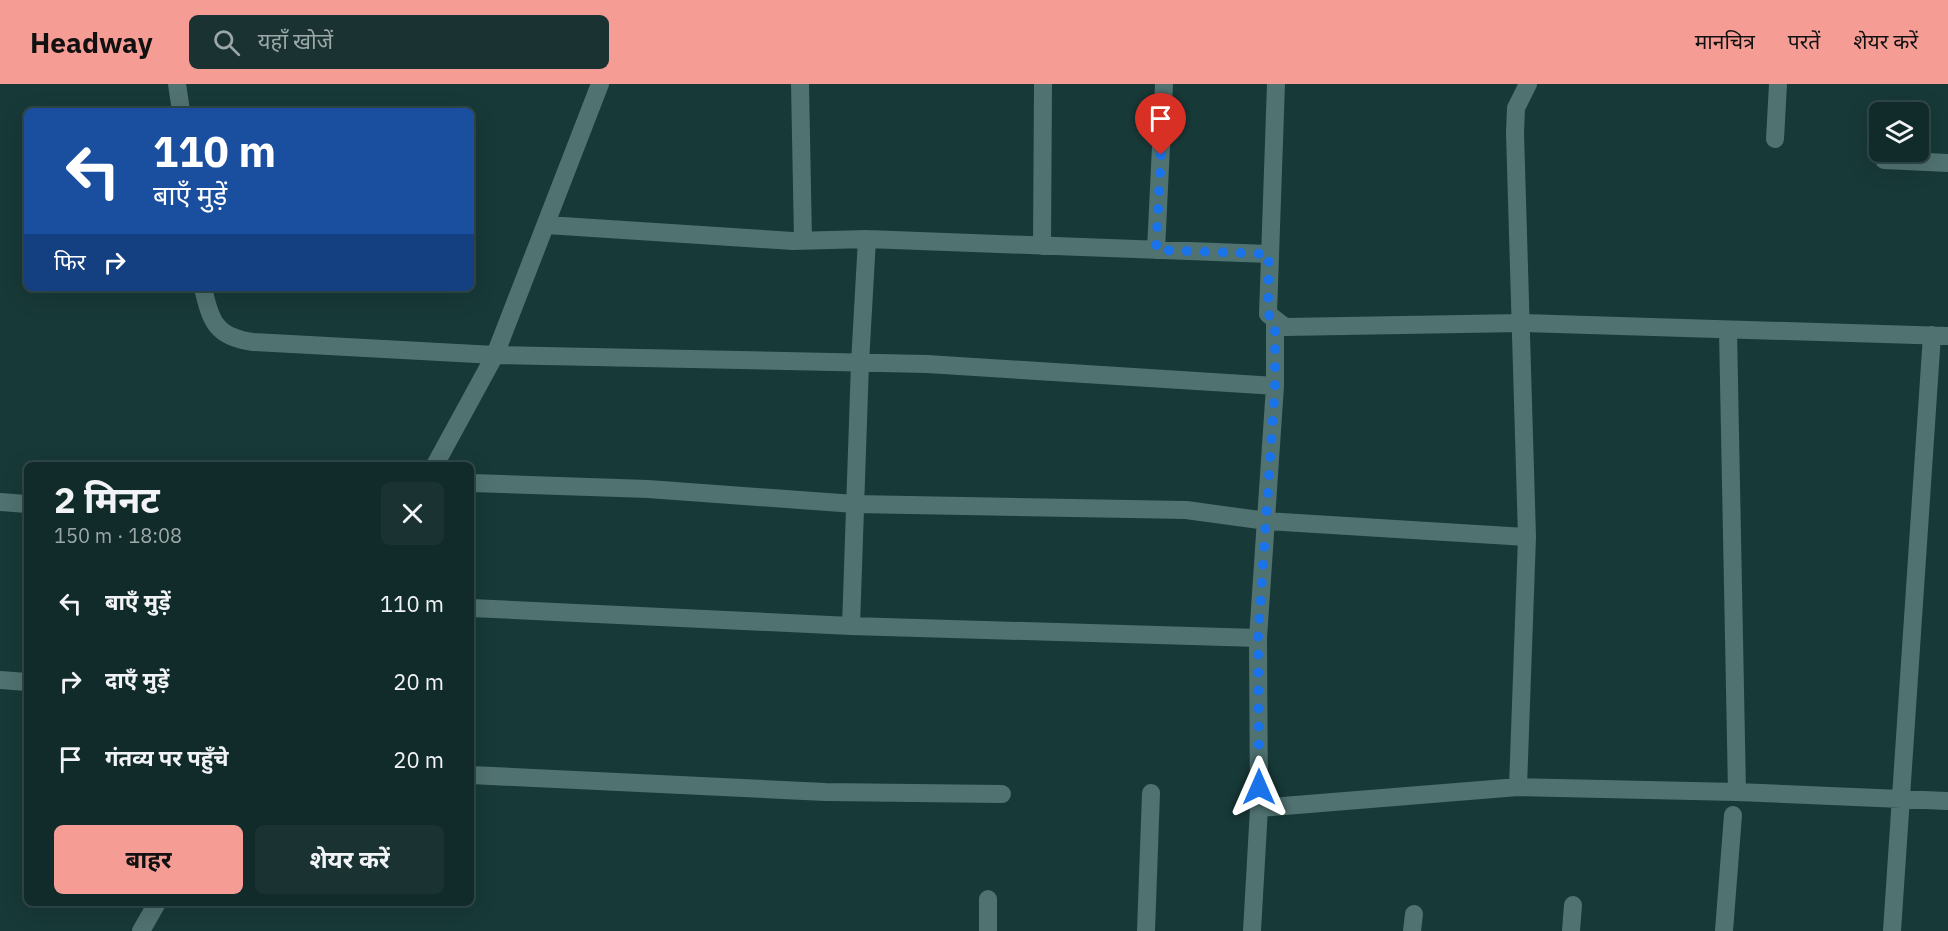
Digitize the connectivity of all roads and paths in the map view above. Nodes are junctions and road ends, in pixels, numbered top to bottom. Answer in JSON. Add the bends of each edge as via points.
{"nodes":[{"id":1,"x":177,"y":84,"type":"edge"},
{"id":2,"x":600,"y":84,"type":"edge"},
{"id":3,"x":800,"y":84,"type":"edge"},
{"id":4,"x":1043,"y":84,"type":"edge"},
{"id":5,"x":1164,"y":84,"type":"edge"},
{"id":6,"x":1276,"y":84,"type":"edge"},
{"id":7,"x":1528,"y":84,"type":"edge"},
{"id":8,"x":1778,"y":84,"type":"edge"},
{"id":9,"x":181,"y":108,"type":"edge"},
{"id":10,"x":1775,"y":140,"type":"dead end"},
{"id":11,"x":1927,"y":162,"type":"edge"},
{"id":12,"x":1948,"y":163,"type":"edge"},
{"id":13,"x":547,"y":225,"type":"junction"},
{"id":14,"x":867,"y":239,"type":"junction"},
{"id":15,"x":803,"y":240,"type":"junction"},
{"id":16,"x":1042,"y":246,"type":"junction"},
{"id":17,"x":1156,"y":250,"type":"junction"},
{"id":18,"x":1269,"y":254,"type":"junction"},
{"id":19,"x":204,"y":291,"type":"edge"},
{"id":20,"x":1275,"y":322,"type":"junction"},
{"id":21,"x":1521,"y":323,"type":"junction"},
{"id":22,"x":1728,"y":330,"type":"junction"},
{"id":23,"x":1940,"y":335,"type":"edge"},
{"id":24,"x":495,"y":355,"type":"junction"},
{"id":25,"x":860,"y":363,"type":"junction"},
{"id":26,"x":1275,"y":386,"type":"junction"},
{"id":27,"x":437,"y":462,"type":"edge"},
{"id":28,"x":474,"y":483,"type":"edge"},
{"id":29,"x":0,"y":502,"type":"edge"},
{"id":30,"x":24,"y":504,"type":"edge"},
{"id":31,"x":855,"y":504,"type":"junction"},
{"id":32,"x":1267,"y":521,"type":"junction"},
{"id":33,"x":1527,"y":537,"type":"junction"},
{"id":34,"x":474,"y":608,"type":"edge"},
{"id":35,"x":851,"y":626,"type":"junction"},
{"id":36,"x":1258,"y":638,"type":"junction"},
{"id":37,"x":0,"y":680,"type":"edge"},
{"id":38,"x":24,"y":682,"type":"edge"},
{"id":39,"x":474,"y":775,"type":"edge"},
{"id":40,"x":1518,"y":787,"type":"junction"},
{"id":41,"x":1737,"y":792,"type":"junction"},
{"id":42,"x":1151,"y":793,"type":"dead end"},
{"id":43,"x":1002,"y":794,"type":"dead end"},
{"id":44,"x":1902,"y":798,"type":"junction"},
{"id":45,"x":1948,"y":801,"type":"edge"},
{"id":46,"x":1259,"y":808,"type":"junction"},
{"id":47,"x":1733,"y":815,"type":"dead end"},
{"id":48,"x":988,"y":899,"type":"dead end"},
{"id":49,"x":1573,"y":905,"type":"dead end"},
{"id":50,"x":155,"y":906,"type":"edge"},
{"id":51,"x":141,"y":931,"type":"edge"},
{"id":52,"x":988,"y":931,"type":"edge"},
{"id":53,"x":1146,"y":931,"type":"edge"},
{"id":54,"x":1252,"y":931,"type":"edge"},
{"id":55,"x":1571,"y":931,"type":"edge"},
{"id":56,"x":1724,"y":931,"type":"edge"},
{"id":57,"x":1892,"y":931,"type":"edge"}],
"edges":[{"from":1,"to":9,"type":"street"},
{"from":2,"to":13,"type":"street"},
{"from":3,"to":15,"type":"street"},
{"from":4,"to":16,"type":"street"},
{"from":5,"to":17,"type":"street"},
{"from":6,"to":18,"type":"street"},
{"from":7,"to":21,"type":"street","via":[[1515,116]]},
{"from":8,"to":10,"type":"street"},
{"from":11,"to":12,"type":"street"},
{"from":13,"to":15,"type":"street"},
{"from":13,"to":24,"type":"street"},
{"from":14,"to":15,"type":"street"},
{"from":14,"to":16,"type":"street"},
{"from":14,"to":25,"type":"street"},
{"from":16,"to":17,"type":"street"},
{"from":17,"to":18,"type":"street"},
{"from":18,"to":20,"type":"street","via":[[1268,314]]},
{"from":19,"to":24,"type":"street","via":[[213,322],[236,339]]},
{"from":20,"to":21,"type":"street","via":[[1296,328]]},
{"from":20,"to":26,"type":"street"},
{"from":21,"to":22,"type":"street"},
{"from":21,"to":33,"type":"street"},
{"from":22,"to":23,"type":"street"},
{"from":22,"to":41,"type":"street"},
{"from":23,"to":44,"type":"street"},
{"from":24,"to":25,"type":"street"},
{"from":24,"to":27,"type":"street"},
{"from":25,"to":26,"type":"street"},
{"from":25,"to":31,"type":"street"},
{"from":26,"to":32,"type":"street"},
{"from":28,"to":31,"type":"street","via":[[648,489]]},
{"from":29,"to":30,"type":"street"},
{"from":31,"to":32,"type":"street","via":[[1186,510]]},
{"from":31,"to":35,"type":"street"},
{"from":32,"to":33,"type":"street"},
{"from":32,"to":36,"type":"street"},
{"from":33,"to":40,"type":"street"},
{"from":34,"to":35,"type":"street"},
{"from":35,"to":36,"type":"street"},
{"from":36,"to":46,"type":"street"},
{"from":37,"to":38,"type":"street"},
{"from":39,"to":43,"type":"street","via":[[825,792]]},
{"from":40,"to":41,"type":"street"},
{"from":40,"to":46,"type":"street"},
{"from":41,"to":44,"type":"street"},
{"from":42,"to":53,"type":"street"},
{"from":44,"to":45,"type":"street"},
{"from":44,"to":57,"type":"street"},
{"from":46,"to":54,"type":"street"},
{"from":47,"to":56,"type":"street"},
{"from":48,"to":52,"type":"street"},
{"from":49,"to":55,"type":"street"},
{"from":50,"to":51,"type":"street"}]}
